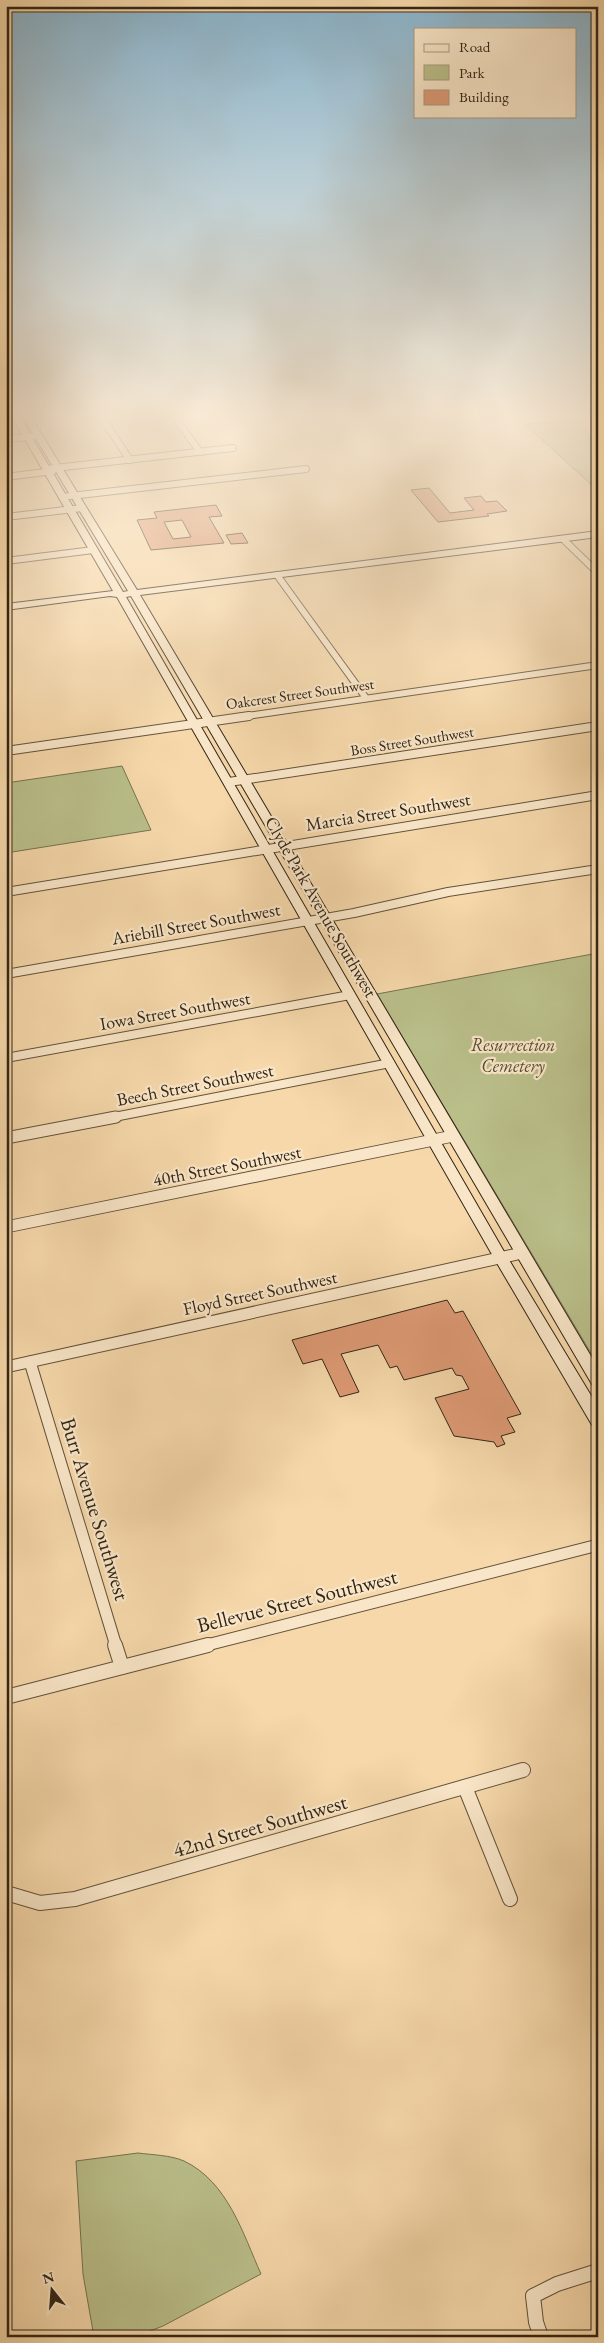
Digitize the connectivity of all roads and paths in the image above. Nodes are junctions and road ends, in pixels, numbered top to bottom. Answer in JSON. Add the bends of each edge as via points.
{"nodes":[{"id":1,"x":76,"y":521,"type":"edge"},
{"id":2,"x":90,"y":521,"type":"edge"},
{"id":3,"x":598,"y":534,"type":"edge"},
{"id":4,"x":563,"y":539,"type":"junction"},
{"id":5,"x":93,"y":550,"type":"junction"},
{"id":6,"x":6,"y":561,"type":"edge"},
{"id":7,"x":598,"y":572,"type":"edge"},
{"id":8,"x":277,"y":575,"type":"junction"},
{"id":9,"x":134,"y":593,"type":"junction"},
{"id":10,"x":120,"y":595,"type":"junction"},
{"id":11,"x":6,"y":607,"type":"edge"},
{"id":12,"x":6,"y":611,"type":"edge"},
{"id":13,"x":598,"y":665,"type":"edge"},
{"id":14,"x":366,"y":698,"type":"junction"},
{"id":15,"x":210,"y":721,"type":"junction"},
{"id":16,"x":195,"y":723,"type":"junction"},
{"id":17,"x":598,"y":726,"type":"edge"},
{"id":18,"x":6,"y":751,"type":"edge"},
{"id":19,"x":243,"y":780,"type":"junction"},
{"id":20,"x":229,"y":782,"type":"junction"},
{"id":21,"x":598,"y":795,"type":"edge"},
{"id":22,"x":282,"y":846,"type":"junction"},
{"id":23,"x":267,"y":849,"type":"junction"},
{"id":24,"x":598,"y":869,"type":"edge"},
{"id":25,"x":6,"y":892,"type":"edge"},
{"id":26,"x":324,"y":918,"type":"junction"},
{"id":27,"x":308,"y":921,"type":"junction"},
{"id":28,"x":6,"y":974,"type":"edge"},
{"id":29,"x":350,"y":994,"type":"junction"},
{"id":30,"x":6,"y":1058,"type":"edge"},
{"id":31,"x":390,"y":1063,"type":"junction"},
{"id":32,"x":453,"y":1136,"type":"junction"},
{"id":33,"x":6,"y":1138,"type":"edge"},
{"id":34,"x":434,"y":1140,"type":"junction"},
{"id":35,"x":6,"y":1227,"type":"edge"},
{"id":36,"x":522,"y":1253,"type":"junction"},
{"id":37,"x":502,"y":1258,"type":"junction"},
{"id":38,"x":30,"y":1362,"type":"junction"},
{"id":39,"x":6,"y":1367,"type":"edge"},
{"id":40,"x":598,"y":1382,"type":"edge"},
{"id":41,"x":598,"y":1420,"type":"edge"},
{"id":42,"x":598,"y":1545,"type":"edge"},
{"id":43,"x":122,"y":1667,"type":"junction"},
{"id":44,"x":6,"y":1697,"type":"edge"},
{"id":45,"x":523,"y":1770,"type":"dead end"},
{"id":46,"x":465,"y":1787,"type":"junction"},
{"id":47,"x":6,"y":1894,"type":"edge"},
{"id":48,"x":510,"y":1899,"type":"dead end"},
{"id":49,"x":598,"y":2271,"type":"edge"},
{"id":50,"x":541,"y":2337,"type":"edge"}],
"edges":[{"from":1,"to":5,"type":"main road","name":"Clyde Park Avenue Southwest"},
{"from":2,"to":9,"type":"main road","name":"Clyde Park Avenue Southwest"},
{"from":3,"to":4,"type":"main road"},
{"from":4,"to":7,"type":"street"},
{"from":4,"to":8,"type":"main road"},
{"from":5,"to":6,"type":"street"},
{"from":5,"to":10,"type":"main road","name":"Clyde Park Avenue Southwest"},
{"from":8,"to":9,"type":"main road"},
{"from":8,"to":14,"type":"street"},
{"from":9,"to":10,"type":"main road"},
{"from":9,"to":15,"type":"main road","name":"Clyde Park Avenue Southwest"},
{"from":10,"to":11,"type":"main road","via":[[110,593]]},
{"from":10,"to":12,"type":"main road"},
{"from":10,"to":16,"type":"main road","name":"Clyde Park Avenue Southwest"},
{"from":13,"to":14,"type":"street","name":"Oakcrest Street Southwest"},
{"from":14,"to":15,"type":"street","name":"Oakcrest Street Southwest"},
{"from":15,"to":16,"type":"street","name":"Oakcrest Street Southwest"},
{"from":15,"to":19,"type":"main road","name":"Clyde Park Avenue Southwest"},
{"from":16,"to":18,"type":"street","name":"Oakcrest Street Southwest"},
{"from":16,"to":20,"type":"main road","name":"Clyde Park Avenue Southwest"},
{"from":17,"to":19,"type":"street","name":"Boss Street Southwest"},
{"from":19,"to":20,"type":"street","name":"Boss Street Southwest"},
{"from":19,"to":22,"type":"main road","name":"Clyde Park Avenue Southwest"},
{"from":20,"to":23,"type":"main road","name":"Clyde Park Avenue Southwest"},
{"from":21,"to":22,"type":"street","name":"Marcia Street Southwest"},
{"from":22,"to":23,"type":"street","name":"Marcia Street Southwest"},
{"from":22,"to":26,"type":"main road","name":"Clyde Park Avenue Southwest"},
{"from":23,"to":25,"type":"street","name":"Marcia Street Southwest"},
{"from":23,"to":27,"type":"main road","name":"Clyde Park Avenue Southwest"},
{"from":24,"to":26,"type":"street","name":"Ariebill Street Southwest","via":[[448,892]]},
{"from":26,"to":27,"type":"street","name":"Ariebill Street Southwest"},
{"from":26,"to":32,"type":"main road","name":"Clyde Park Avenue Southwest"},
{"from":27,"to":28,"type":"street","name":"Ariebill Street Southwest"},
{"from":27,"to":29,"type":"main road","name":"Clyde Park Avenue Southwest"},
{"from":29,"to":30,"type":"street","name":"Iowa Street Southwest"},
{"from":29,"to":31,"type":"main road","name":"Clyde Park Avenue Southwest"},
{"from":31,"to":33,"type":"street","name":"Beech Street Southwest"},
{"from":31,"to":34,"type":"main road","name":"Clyde Park Avenue Southwest"},
{"from":32,"to":34,"type":"street","name":"40th Street Southwest"},
{"from":32,"to":36,"type":"main road","name":"Clyde Park Avenue Southwest"},
{"from":34,"to":35,"type":"street","name":"40th Street Southwest"},
{"from":34,"to":37,"type":"main road","name":"Clyde Park Avenue Southwest"},
{"from":36,"to":37,"type":"street","name":"Floyd Street Southwest"},
{"from":36,"to":40,"type":"main road","name":"Clyde Park Avenue Southwest"},
{"from":37,"to":38,"type":"street","name":"Floyd Street Southwest"},
{"from":37,"to":41,"type":"main road","name":"Clyde Park Avenue Southwest"},
{"from":38,"to":39,"type":"street","name":"Floyd Street Southwest"},
{"from":38,"to":43,"type":"street","name":"Burr Avenue Southwest"},
{"from":42,"to":43,"type":"street","name":"Bellevue Street Southwest"},
{"from":43,"to":44,"type":"street","name":"Bellevue Street Southwest"},
{"from":45,"to":46,"type":"street","name":"42nd Street Southwest"},
{"from":46,"to":47,"type":"street","name":"42nd Street Southwest","via":[[75,1899],[40,1902]]},
{"from":46,"to":48,"type":"street"},
{"from":49,"to":50,"type":"street","via":[[557,2284],[533,2296]]}]}
